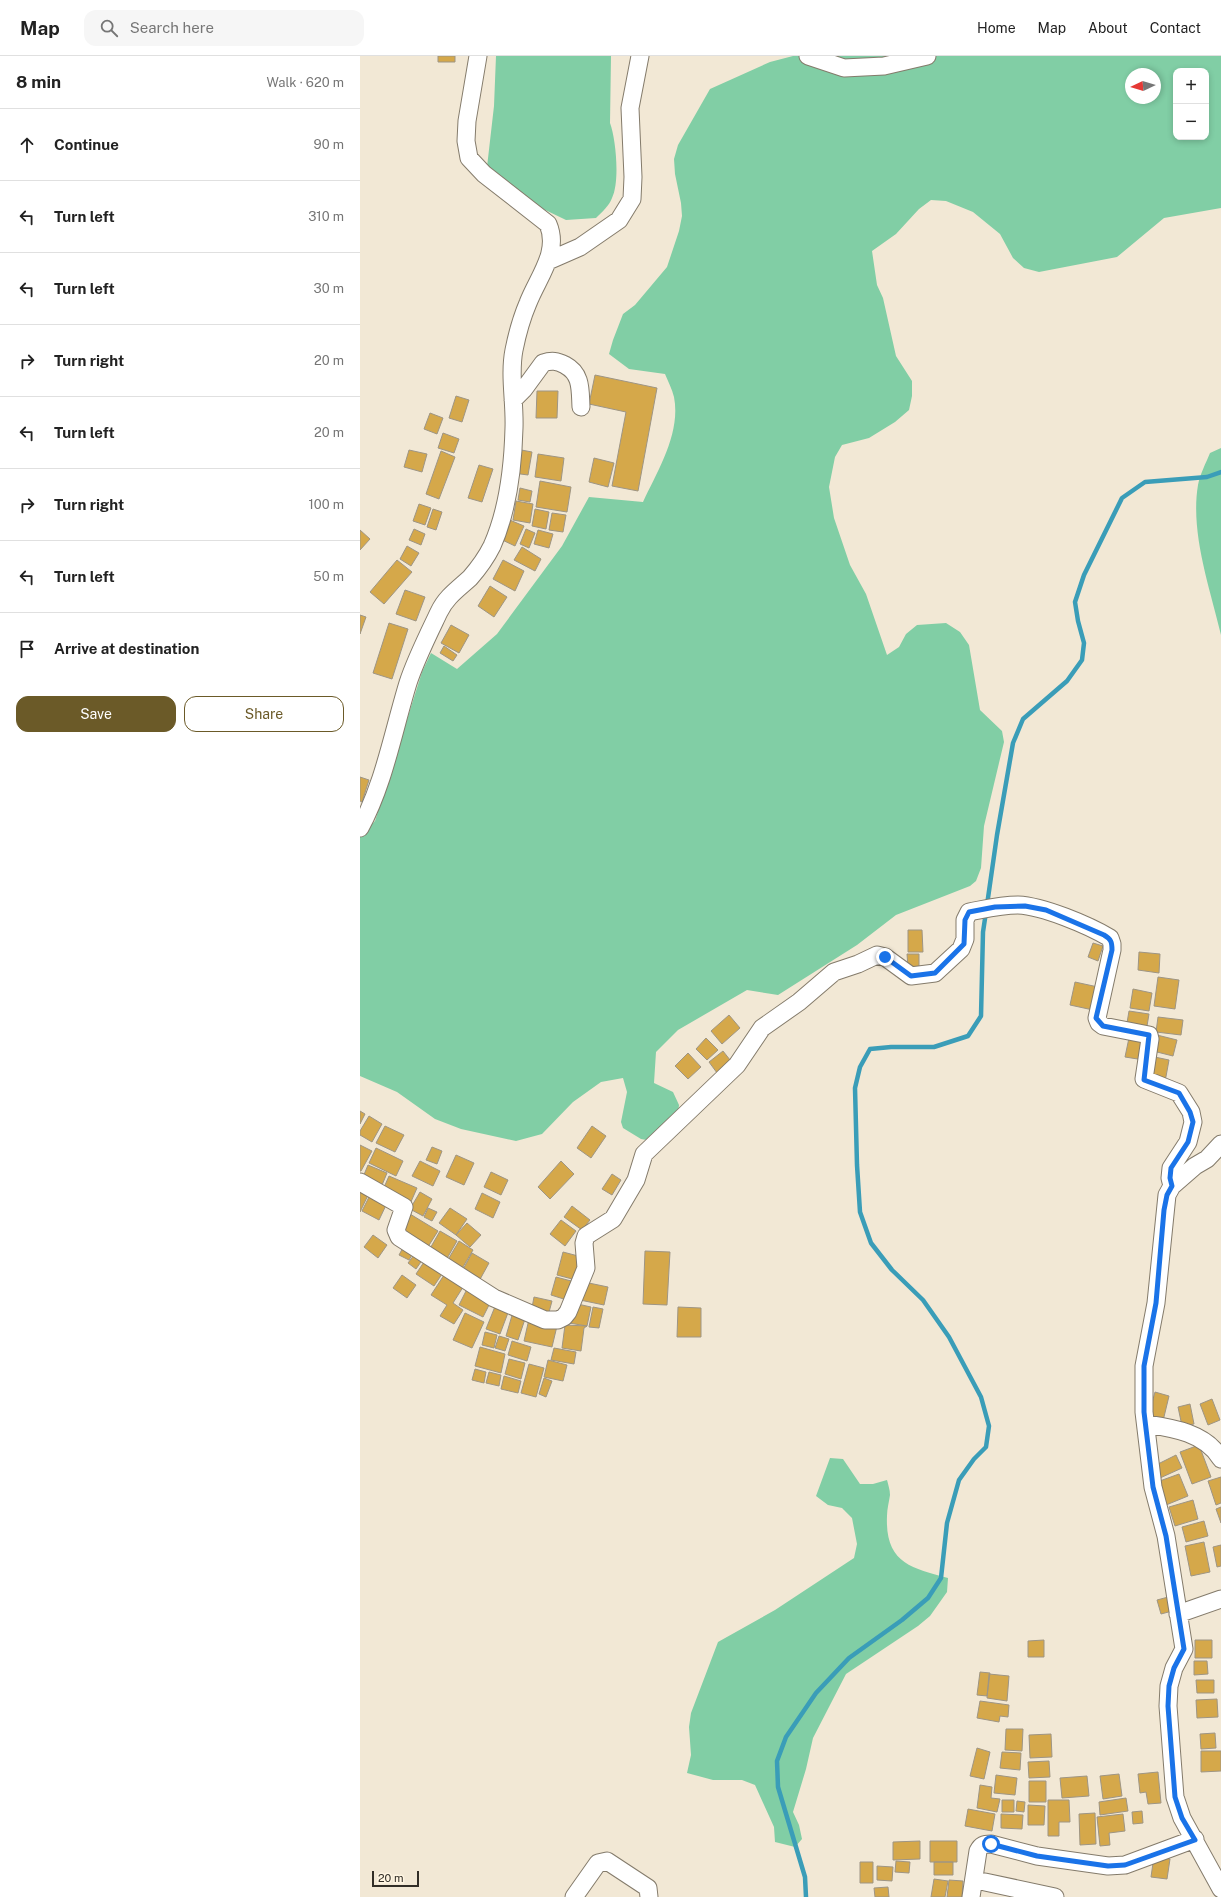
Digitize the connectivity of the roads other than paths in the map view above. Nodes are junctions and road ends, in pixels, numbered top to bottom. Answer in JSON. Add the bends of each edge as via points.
{"nodes":[{"id":1,"x":478,"y":56,"type":"edge"},
{"id":2,"x":640,"y":56,"type":"edge"},
{"id":3,"x":808,"y":56,"type":"edge"},
{"id":4,"x":927,"y":56,"type":"edge"},
{"id":5,"x":548,"y":261,"type":"junction"},
{"id":6,"x":513,"y":400,"type":"junction"},
{"id":7,"x":582,"y":407,"type":"dead end"},
{"id":8,"x":360,"y":828,"type":"edge"},
{"id":9,"x":1221,"y":1144,"type":"edge"},
{"id":10,"x":360,"y":1182,"type":"edge"},
{"id":11,"x":1172,"y":1186,"type":"junction"},
{"id":12,"x":1146,"y":1424,"type":"junction"},
{"id":13,"x":1221,"y":1459,"type":"edge"},
{"id":14,"x":1221,"y":1600,"type":"edge"},
{"id":15,"x":1178,"y":1614,"type":"junction"},
{"id":16,"x":1195,"y":1840,"type":"junction"},
{"id":17,"x":986,"y":1882,"type":"dead end"},
{"id":18,"x":1221,"y":1889,"type":"edge"},
{"id":19,"x":1013,"y":1893,"type":"edge"},
{"id":20,"x":574,"y":1897,"type":"edge"},
{"id":21,"x":649,"y":1897,"type":"edge"},
{"id":22,"x":971,"y":1897,"type":"edge"},
{"id":23,"x":1055,"y":1897,"type":"edge"}],
"edges":[{"from":1,"to":5,"type":"street","via":[[467,121],[466,141],[469,158],[484,174],[548,224],[552,243]]},
{"from":2,"to":5,"type":"street","via":[[630,108],[632,199],[619,220],[580,247]]},
{"from":3,"to":4,"type":"street","via":[[844,68],[884,66]]},
{"from":5,"to":6,"type":"street","via":[[528,304],[514,351]]},
{"from":6,"to":7,"type":"street","via":[[543,363],[557,361],[574,372],[579,380]]},
{"from":6,"to":8,"type":"street","via":[[514,429],[508,496],[492,547],[471,577],[449,597],[440,610],[409,681],[380,782],[371,808]]},
{"from":9,"to":11,"type":"street","via":[[1207,1159]]},
{"from":10,"to":11,"type":"street","via":[[404,1207],[396,1230],[399,1237],[494,1298],[545,1320],[558,1320],[568,1312],[585,1271],[586,1236],[613,1218],[636,1180],[644,1154],[737,1065],[762,1028],[799,1002],[834,972],[877,954],[911,976],[935,973],[964,944],[965,920],[969,912],[995,907],[1025,906],[1046,910],[1110,938],[1112,950],[1096,1018],[1103,1026],[1149,1035],[1144,1080],[1179,1093],[1193,1122],[1188,1142],[1171,1168]]},
{"from":11,"to":12,"type":"street","via":[[1164,1210],[1156,1303],[1144,1366]]},
{"from":12,"to":13,"type":"street","via":[[1178,1429],[1206,1442]]},
{"from":12,"to":15,"type":"street","via":[[1153,1487],[1166,1536]]},
{"from":14,"to":15,"type":"street"},
{"from":15,"to":16,"type":"street","via":[[1184,1649],[1174,1668],[1169,1686],[1171,1749],[1175,1797],[1182,1818]]},
{"from":16,"to":18,"type":"street"},
{"from":16,"to":22,"type":"street","via":[[1125,1865],[1108,1866],[1037,1856],[984,1844],[978,1851]]},
{"from":17,"to":19,"type":"street"},
{"from":19,"to":23,"type":"street"},
{"from":20,"to":21,"type":"street","via":[[598,1863],[607,1861],[648,1888]]}]}
